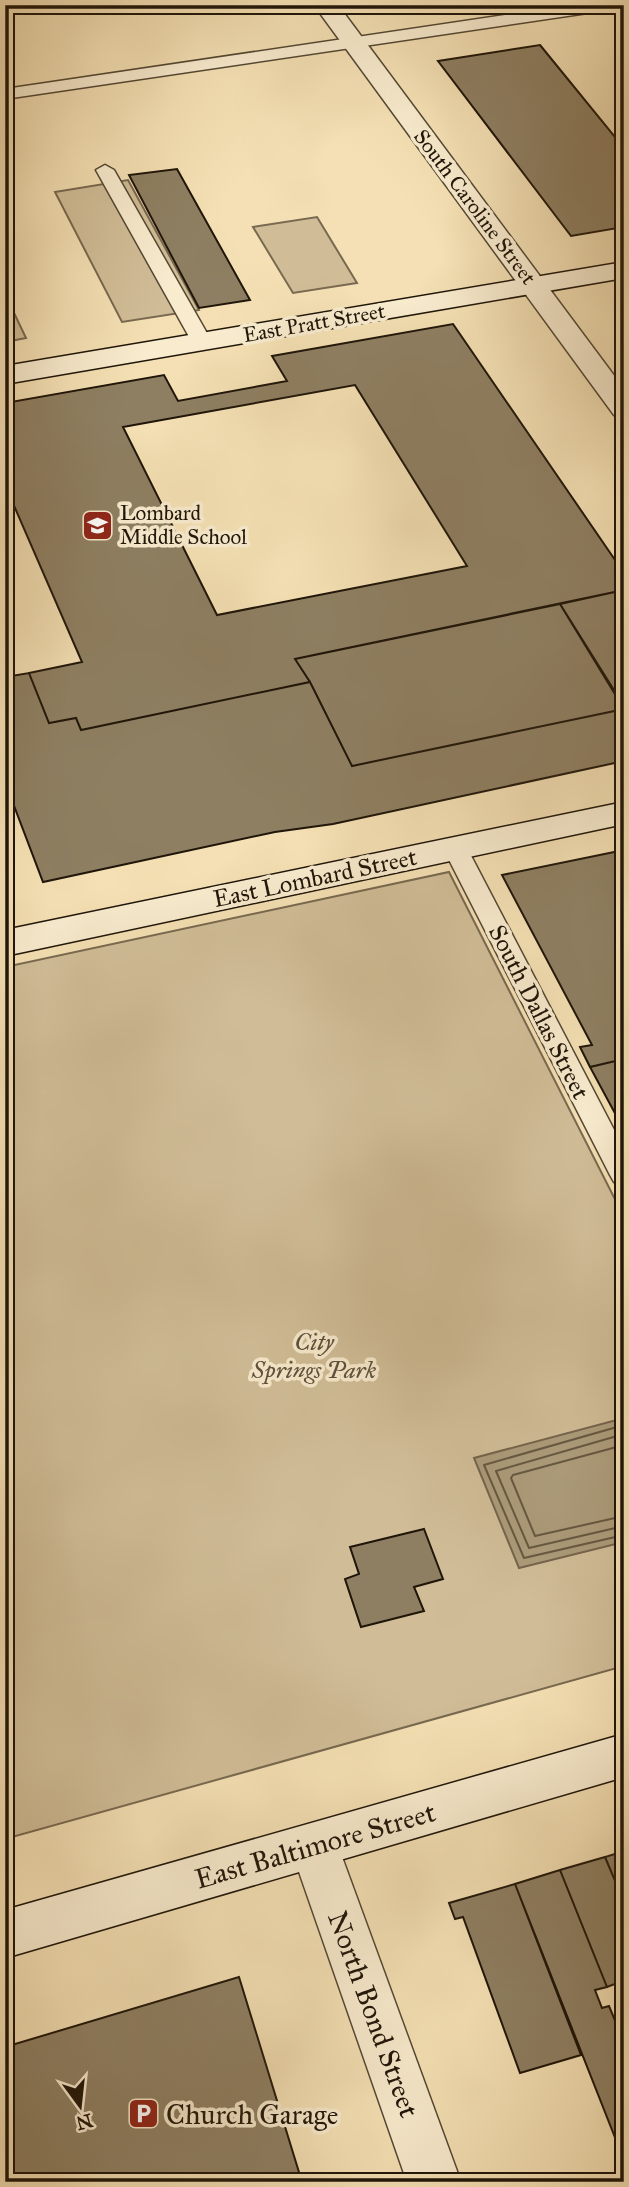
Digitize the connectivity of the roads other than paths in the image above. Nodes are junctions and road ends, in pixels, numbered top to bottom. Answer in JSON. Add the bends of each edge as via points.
{"nodes":[{"id":1,"x":326,"y":5,"type":"edge"},
{"id":2,"x":608,"y":5,"type":"edge"},
{"id":3,"x":619,"y":5,"type":"edge"},
{"id":4,"x":624,"y":10,"type":"edge"},
{"id":5,"x":351,"y":42,"type":"junction"},
{"id":6,"x":5,"y":94,"type":"edge"},
{"id":7,"x":105,"y":170,"type":"dead end"},
{"id":8,"x":624,"y":270,"type":"edge"},
{"id":9,"x":535,"y":285,"type":"junction"},
{"id":10,"x":202,"y":342,"type":"junction"},
{"id":11,"x":5,"y":375,"type":"edge"},
{"id":12,"x":624,"y":409,"type":"edge"},
{"id":13,"x":624,"y":813,"type":"edge"},
{"id":14,"x":455,"y":848,"type":"junction"},
{"id":15,"x":5,"y":943,"type":"edge"},
{"id":16,"x":624,"y":1175,"type":"edge"},
{"id":17,"x":624,"y":1755,"type":"edge"},
{"id":18,"x":314,"y":1846,"type":"junction"},
{"id":19,"x":5,"y":1934,"type":"edge"},
{"id":20,"x":434,"y":2182,"type":"edge"}],
"edges":[{"from":1,"to":5,"type":"main road","name":"South Caroline Street"},
{"from":2,"to":5,"type":"lane"},
{"from":3,"to":4,"type":"lane"},
{"from":5,"to":6,"type":"lane"},
{"from":5,"to":9,"type":"main road","name":"South Caroline Street"},
{"from":7,"to":10,"type":"lane"},
{"from":8,"to":9,"type":"main road","name":"East Pratt Street"},
{"from":9,"to":10,"type":"main road","name":"East Pratt Street"},
{"from":9,"to":12,"type":"main road","name":"South Caroline Street"},
{"from":10,"to":11,"type":"main road","name":"East Pratt Street"},
{"from":13,"to":14,"type":"main road","name":"East Lombard Street"},
{"from":14,"to":15,"type":"main road","name":"East Lombard Street"},
{"from":14,"to":16,"type":"lane","name":"South Dallas Street"},
{"from":17,"to":18,"type":"main road","name":"East Baltimore Street"},
{"from":18,"to":19,"type":"main road","name":"East Baltimore Street"},
{"from":18,"to":20,"type":"main road","name":"North Bond Street"}]}
